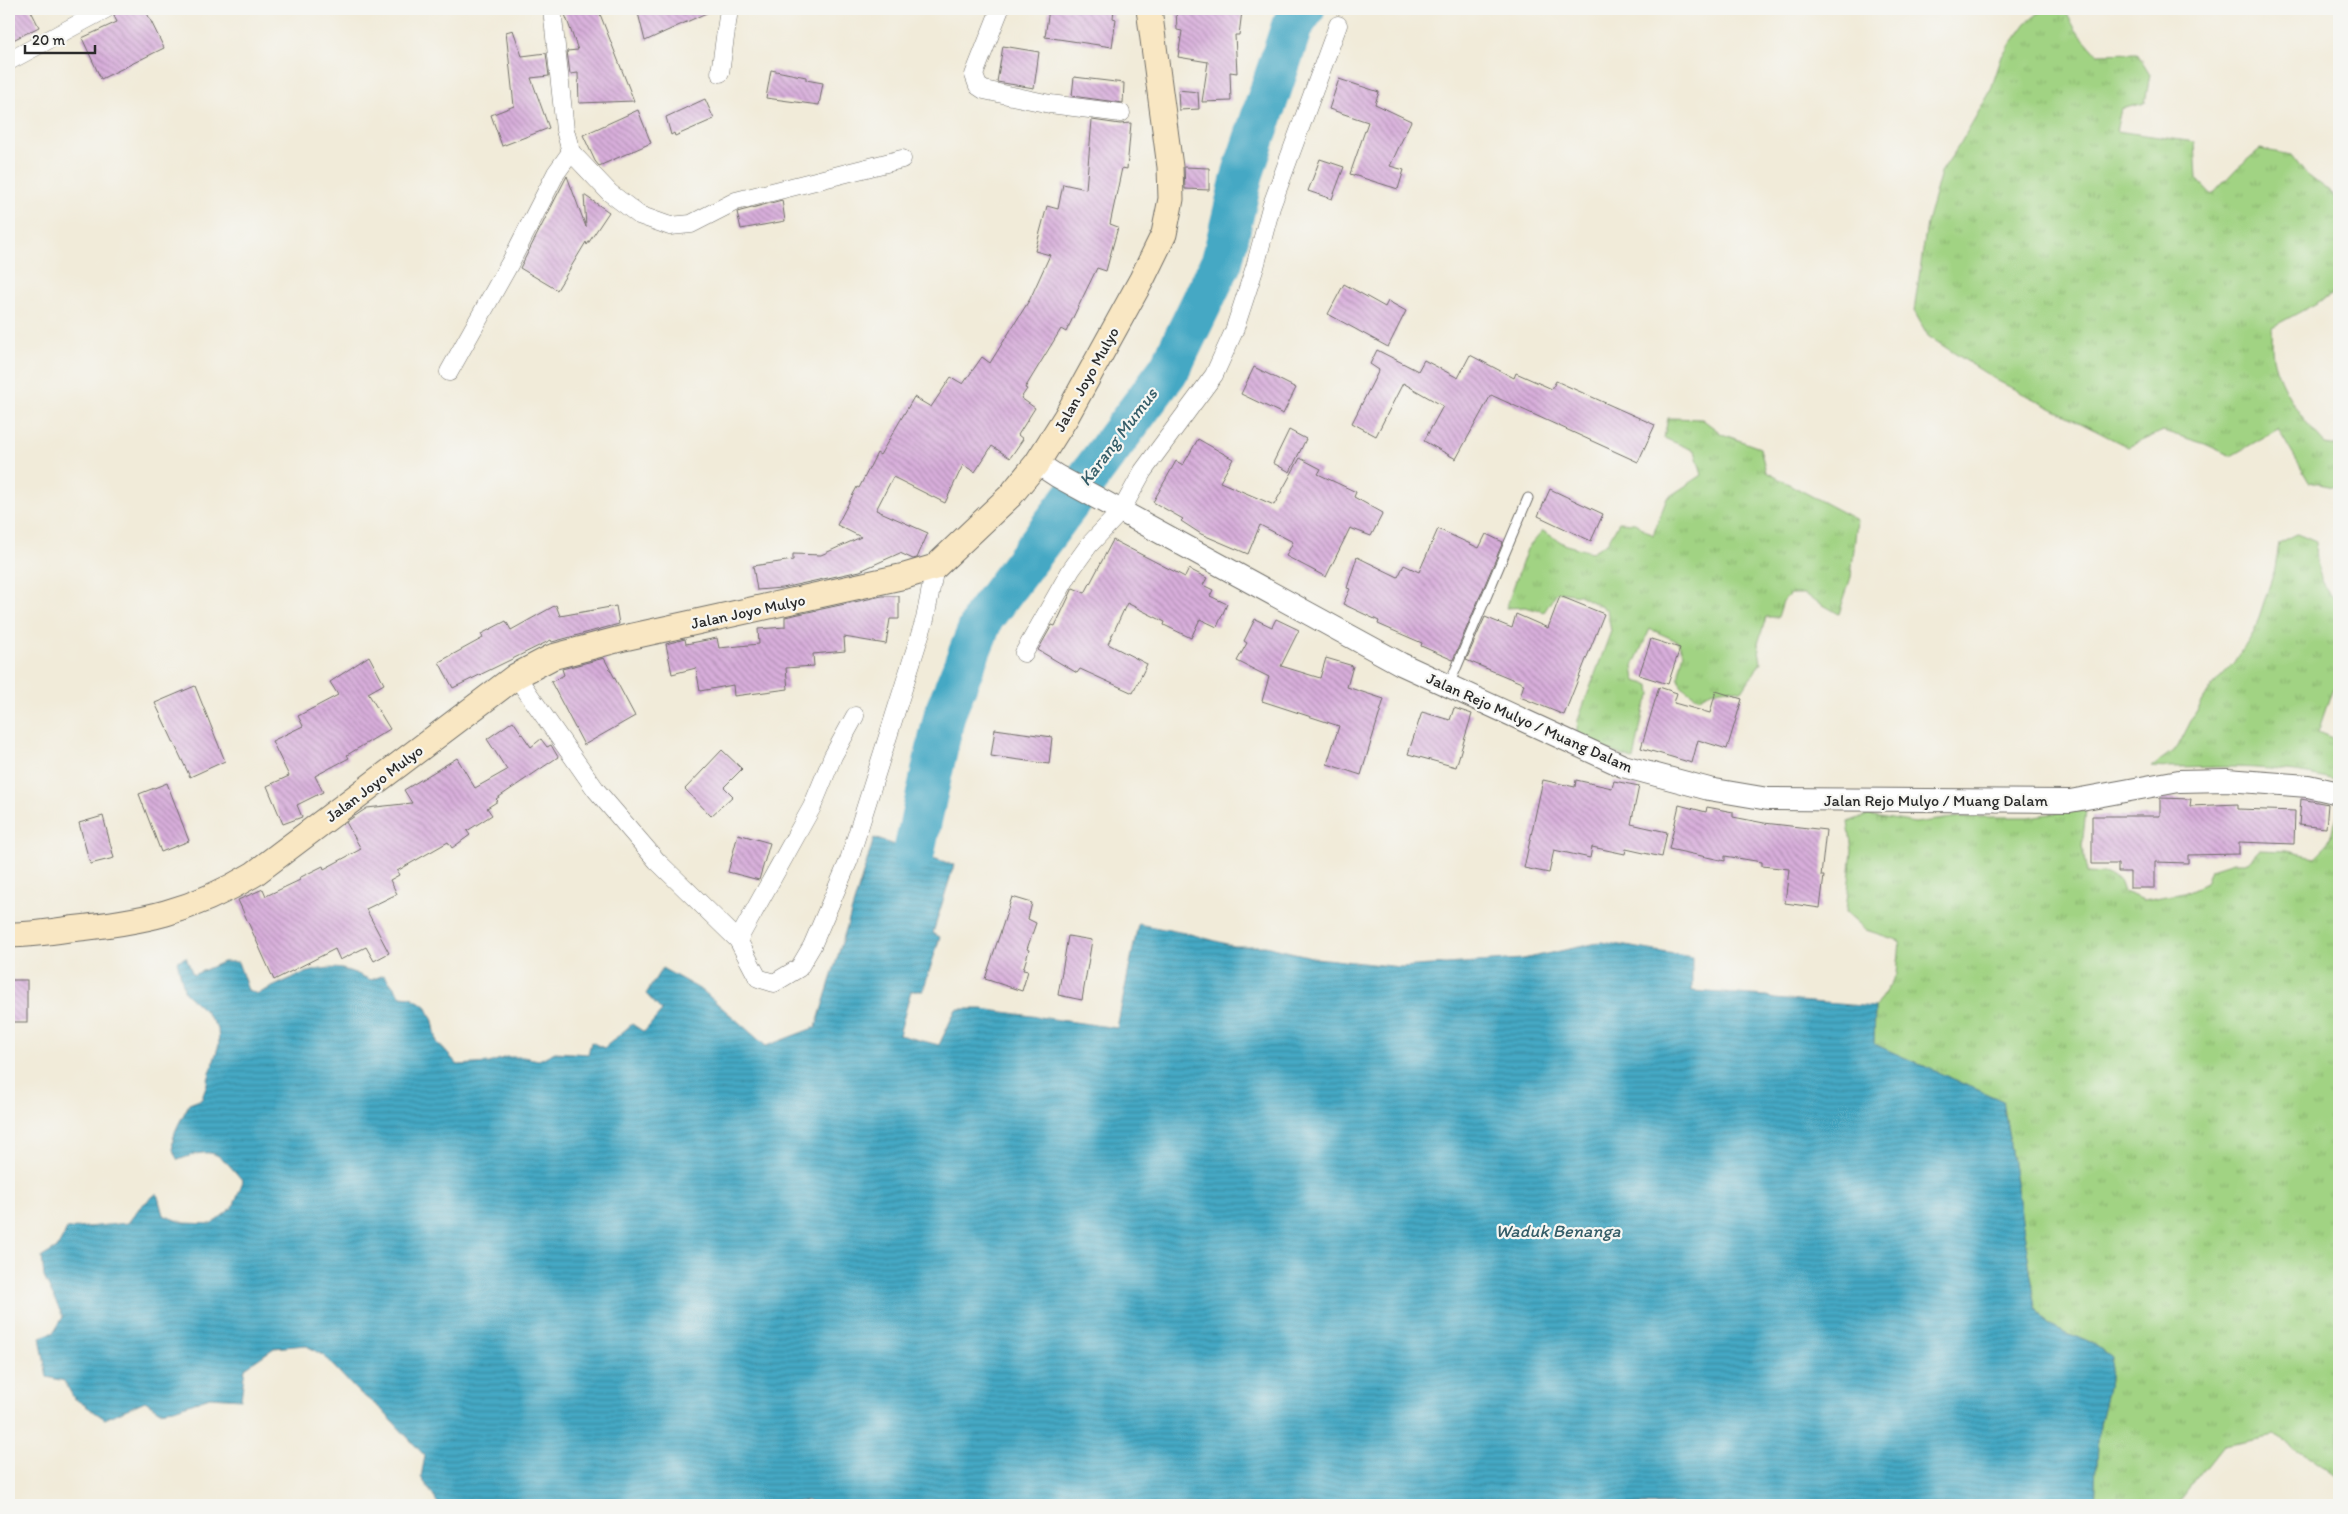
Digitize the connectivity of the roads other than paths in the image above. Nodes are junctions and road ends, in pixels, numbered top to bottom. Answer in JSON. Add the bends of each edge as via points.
{"nodes":[{"id":1,"x":106,"y":9,"type":"edge"},
{"id":2,"x":552,"y":9,"type":"edge"},
{"id":3,"x":729,"y":9,"type":"edge"},
{"id":4,"x":1000,"y":9,"type":"edge"},
{"id":5,"x":1150,"y":9,"type":"edge"},
{"id":6,"x":1338,"y":25,"type":"dead end"},
{"id":7,"x":9,"y":61,"type":"edge"},
{"id":8,"x":720,"y":72,"type":"dead end"},
{"id":9,"x":1121,"y":113,"type":"dead end"},
{"id":10,"x":571,"y":152,"type":"junction"},
{"id":11,"x":902,"y":159,"type":"dead end"},
{"id":12,"x":450,"y":372,"type":"dead end"},
{"id":13,"x":1047,"y":470,"type":"junction"},
{"id":14,"x":1528,"y":498,"type":"dead end"},
{"id":15,"x":1119,"y":510,"type":"junction"},
{"id":16,"x":935,"y":567,"type":"junction"},
{"id":17,"x":1024,"y":653,"type":"dead end"},
{"id":18,"x":516,"y":676,"type":"junction"},
{"id":19,"x":1448,"y":687,"type":"junction"},
{"id":20,"x":855,"y":716,"type":"dead end"},
{"id":21,"x":2339,"y":793,"type":"edge"},
{"id":22,"x":9,"y":935,"type":"edge"},
{"id":23,"x":738,"y":940,"type":"junction"}],
"edges":[{"from":1,"to":7,"type":"street"},
{"from":2,"to":10,"type":"street","via":[[562,104]]},
{"from":3,"to":8,"type":"street"},
{"from":4,"to":9,"type":"street","via":[[974,75],[978,86],[1050,104]]},
{"from":5,"to":13,"type":"main road","name":"Jalan Joyo Mulyo","via":[[1170,167],[1171,199],[1164,234],[1066,418]]},
{"from":6,"to":15,"type":"street","via":[[1270,207],[1255,267],[1214,375],[1142,472]]},
{"from":10,"to":11,"type":"street","via":[[610,193],[639,215],[670,226],[691,224],[736,201]]},
{"from":10,"to":12,"type":"street","via":[[556,173]]},
{"from":13,"to":15,"type":"street","name":"Jalan Rejo Mulyo / Muang Dalam"},
{"from":13,"to":16,"type":"main road","name":"Jalan Joyo Mulyo","via":[[1010,496]]},
{"from":14,"to":19,"type":"lane"},
{"from":15,"to":17,"type":"street","via":[[1071,570]]},
{"from":15,"to":19,"type":"street","name":"Jalan Rejo Mulyo / Muang Dalam"},
{"from":16,"to":18,"type":"main road","name":"Jalan Joyo Mulyo","via":[[624,638],[552,657]]},
{"from":16,"to":23,"type":"street","via":[[925,619],[850,860],[812,946],[800,968],[774,983],[758,978]]},
{"from":18,"to":22,"type":"main road","name":"Jalan Joyo Mulyo","via":[[260,870],[225,891],[161,916],[119,924]]},
{"from":18,"to":23,"type":"street","via":[[596,790],[657,861]]},
{"from":19,"to":21,"type":"street","name":"Jalan Rejo Mulyo / Muang Dalam","via":[[1623,766],[1709,789],[1768,798],[2070,801],[2179,781],[2227,780],[2308,786]]},
{"from":20,"to":23,"type":"street","via":[[833,756],[812,807]]}]}
